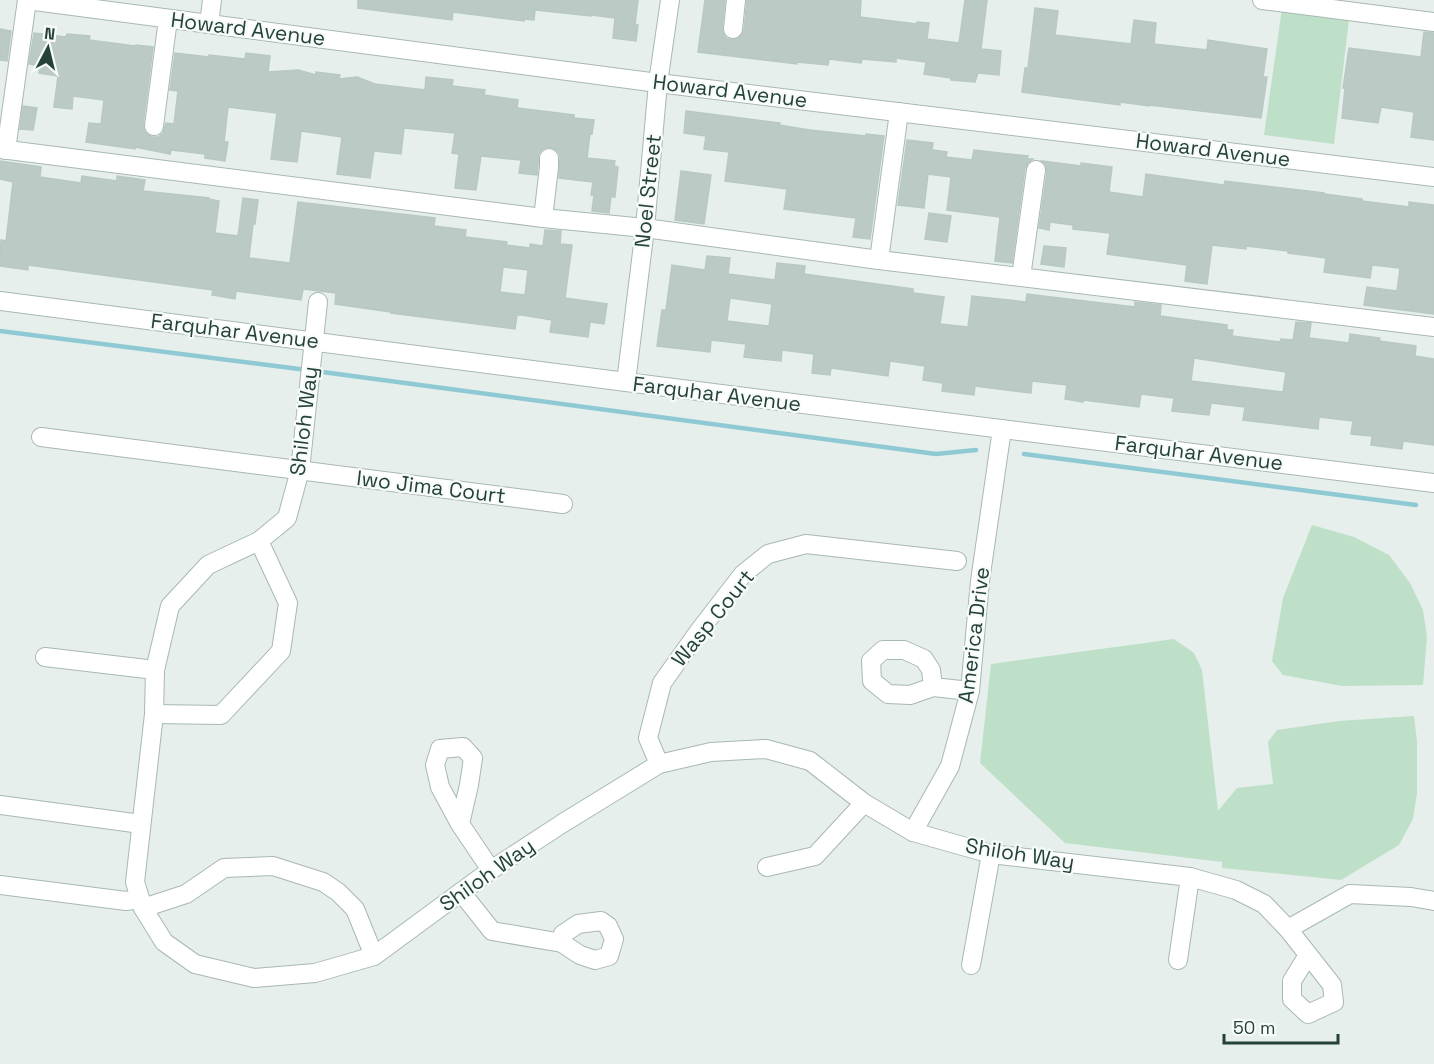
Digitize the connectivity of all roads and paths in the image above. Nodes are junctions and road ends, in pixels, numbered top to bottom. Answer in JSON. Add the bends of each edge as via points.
{"nodes":[{"id":1,"x":30,"y":0,"type":"edge"},
{"id":2,"x":212,"y":0,"type":"edge"},
{"id":3,"x":670,"y":0,"type":"edge"},
{"id":4,"x":736,"y":0,"type":"edge"},
{"id":5,"x":1262,"y":0,"type":"edge"},
{"id":6,"x":168,"y":19,"type":"junction"},
{"id":7,"x":1434,"y":22,"type":"edge"},
{"id":8,"x":209,"y":24,"type":"junction"},
{"id":9,"x":733,"y":29,"type":"dead end"},
{"id":10,"x":658,"y":82,"type":"junction"},
{"id":11,"x":899,"y":112,"type":"junction"},
{"id":12,"x":154,"y":126,"type":"dead end"},
{"id":13,"x":3,"y":150,"type":"edge"},
{"id":14,"x":549,"y":158,"type":"dead end"},
{"id":15,"x":1036,"y":170,"type":"dead end"},
{"id":16,"x":1434,"y":177,"type":"edge"},
{"id":17,"x":543,"y":218,"type":"junction"},
{"id":18,"x":645,"y":228,"type":"junction"},
{"id":19,"x":879,"y":260,"type":"junction"},
{"id":20,"x":1021,"y":277,"type":"junction"},
{"id":21,"x":0,"y":301,"type":"edge"},
{"id":22,"x":318,"y":302,"type":"dead end"},
{"id":23,"x":1434,"y":327,"type":"edge"},
{"id":24,"x":314,"y":341,"type":"junction"},
{"id":25,"x":626,"y":382,"type":"junction"},
{"id":26,"x":1002,"y":429,"type":"junction"},
{"id":27,"x":41,"y":437,"type":"dead end"},
{"id":28,"x":300,"y":470,"type":"junction"},
{"id":29,"x":1434,"y":483,"type":"edge"},
{"id":30,"x":563,"y":504,"type":"dead end"},
{"id":31,"x":259,"y":541,"type":"junction"},
{"id":32,"x":957,"y":561,"type":"dead end"},
{"id":33,"x":45,"y":657,"type":"dead end"},
{"id":34,"x":155,"y":670,"type":"junction"},
{"id":35,"x":933,"y":687,"type":"dead end"},
{"id":36,"x":970,"y":692,"type":"junction"},
{"id":37,"x":154,"y":714,"type":"junction"},
{"id":38,"x":659,"y":764,"type":"junction"},
{"id":39,"x":864,"y":803,"type":"junction"},
{"id":40,"x":0,"y":805,"type":"edge"},
{"id":41,"x":141,"y":824,"type":"junction"},
{"id":42,"x":460,"y":824,"type":"dead end"},
{"id":43,"x":913,"y":832,"type":"junction"},
{"id":44,"x":991,"y":854,"type":"junction"},
{"id":45,"x":767,"y":867,"type":"dead end"},
{"id":46,"x":492,"y":870,"type":"junction"},
{"id":47,"x":1190,"y":877,"type":"junction"},
{"id":48,"x":0,"y":885,"type":"edge"},
{"id":49,"x":461,"y":892,"type":"junction"},
{"id":50,"x":1434,"y":901,"type":"edge"},
{"id":51,"x":141,"y":904,"type":"junction"},
{"id":52,"x":1288,"y":928,"type":"junction"},
{"id":53,"x":562,"y":942,"type":"dead end"},
{"id":54,"x":1308,"y":955,"type":"dead end"},
{"id":55,"x":374,"y":956,"type":"junction"},
{"id":56,"x":1178,"y":960,"type":"dead end"},
{"id":57,"x":971,"y":965,"type":"dead end"}],
"edges":[{"from":1,"to":6,"type":"street","name":"Howard Avenue"},
{"from":1,"to":13,"type":"street"},
{"from":2,"to":8,"type":"street"},
{"from":3,"to":10,"type":"street","name":"Noel Street"},
{"from":4,"to":9,"type":"street"},
{"from":5,"to":7,"type":"street"},
{"from":6,"to":8,"type":"street","name":"Howard Avenue"},
{"from":6,"to":12,"type":"street"},
{"from":8,"to":10,"type":"street","name":"Howard Avenue"},
{"from":10,"to":11,"type":"street","name":"Howard Avenue"},
{"from":10,"to":18,"type":"street","name":"Noel Street"},
{"from":11,"to":16,"type":"street","name":"Howard Avenue"},
{"from":11,"to":19,"type":"street"},
{"from":13,"to":17,"type":"street"},
{"from":14,"to":17,"type":"street"},
{"from":15,"to":20,"type":"street"},
{"from":17,"to":18,"type":"street"},
{"from":18,"to":19,"type":"street"},
{"from":18,"to":25,"type":"street","name":"Noel Street"},
{"from":19,"to":20,"type":"street"},
{"from":20,"to":23,"type":"street"},
{"from":21,"to":24,"type":"street","name":"Farquhar Avenue"},
{"from":22,"to":24,"type":"street","name":"Shiloh Way"},
{"from":24,"to":25,"type":"street","name":"Farquhar Avenue"},
{"from":24,"to":28,"type":"street","name":"Shiloh Way"},
{"from":25,"to":26,"type":"street","name":"Farquhar Avenue"},
{"from":26,"to":29,"type":"street","name":"Farquhar Avenue"},
{"from":26,"to":36,"type":"street","name":"America Drive","via":[[980,581]]},
{"from":27,"to":28,"type":"street","name":"Iwo Jima Court"},
{"from":28,"to":30,"type":"street","name":"Iwo Jima Court"},
{"from":28,"to":31,"type":"street","name":"Shiloh Way","via":[[287,518]]},
{"from":31,"to":34,"type":"street","name":"Shiloh Way","via":[[208,565],[170,606]]},
{"from":31,"to":37,"type":"street","via":[[288,603],[281,651],[221,715]]},
{"from":32,"to":38,"type":"street","name":"Wasp Court","via":[[806,543],[768,554],[743,574],[662,683],[648,738]]},
{"from":33,"to":34,"type":"street"},
{"from":34,"to":37,"type":"street","name":"Shiloh Way"},
{"from":35,"to":36,"type":"street"},
{"from":36,"to":43,"type":"street","name":"America Drive","via":[[950,766]]},
{"from":37,"to":41,"type":"street","name":"Shiloh Way"},
{"from":38,"to":39,"type":"street","name":"Shiloh Way","via":[[711,752],[766,748],[810,761]]},
{"from":38,"to":46,"type":"street","name":"Shiloh Way"},
{"from":39,"to":43,"type":"street","name":"Shiloh Way"},
{"from":39,"to":45,"type":"street","via":[[815,856]]},
{"from":40,"to":41,"type":"street"},
{"from":41,"to":51,"type":"street","name":"Shiloh Way","via":[[135,882]]},
{"from":42,"to":46,"type":"street"},
{"from":43,"to":44,"type":"street","name":"Shiloh Way"},
{"from":44,"to":47,"type":"street","name":"Shiloh Way"},
{"from":44,"to":57,"type":"street"},
{"from":46,"to":49,"type":"street","name":"Shiloh Way"},
{"from":47,"to":52,"type":"street","name":"Shiloh Way","via":[[1236,890],[1264,904]]},
{"from":47,"to":56,"type":"street"},
{"from":48,"to":51,"type":"street"},
{"from":49,"to":53,"type":"street","via":[[492,931]]},
{"from":49,"to":55,"type":"street","name":"Shiloh Way"},
{"from":50,"to":52,"type":"street","via":[[1350,894]]},
{"from":51,"to":55,"type":"street","name":"Shiloh Way","via":[[164,942],[195,964],[254,978],[315,973]]},
{"from":51,"to":55,"type":"street","via":[[186,894],[224,868],[273,866],[323,882],[338,892],[355,909]]},
{"from":52,"to":54,"type":"street","name":"Shiloh Way"}]}
